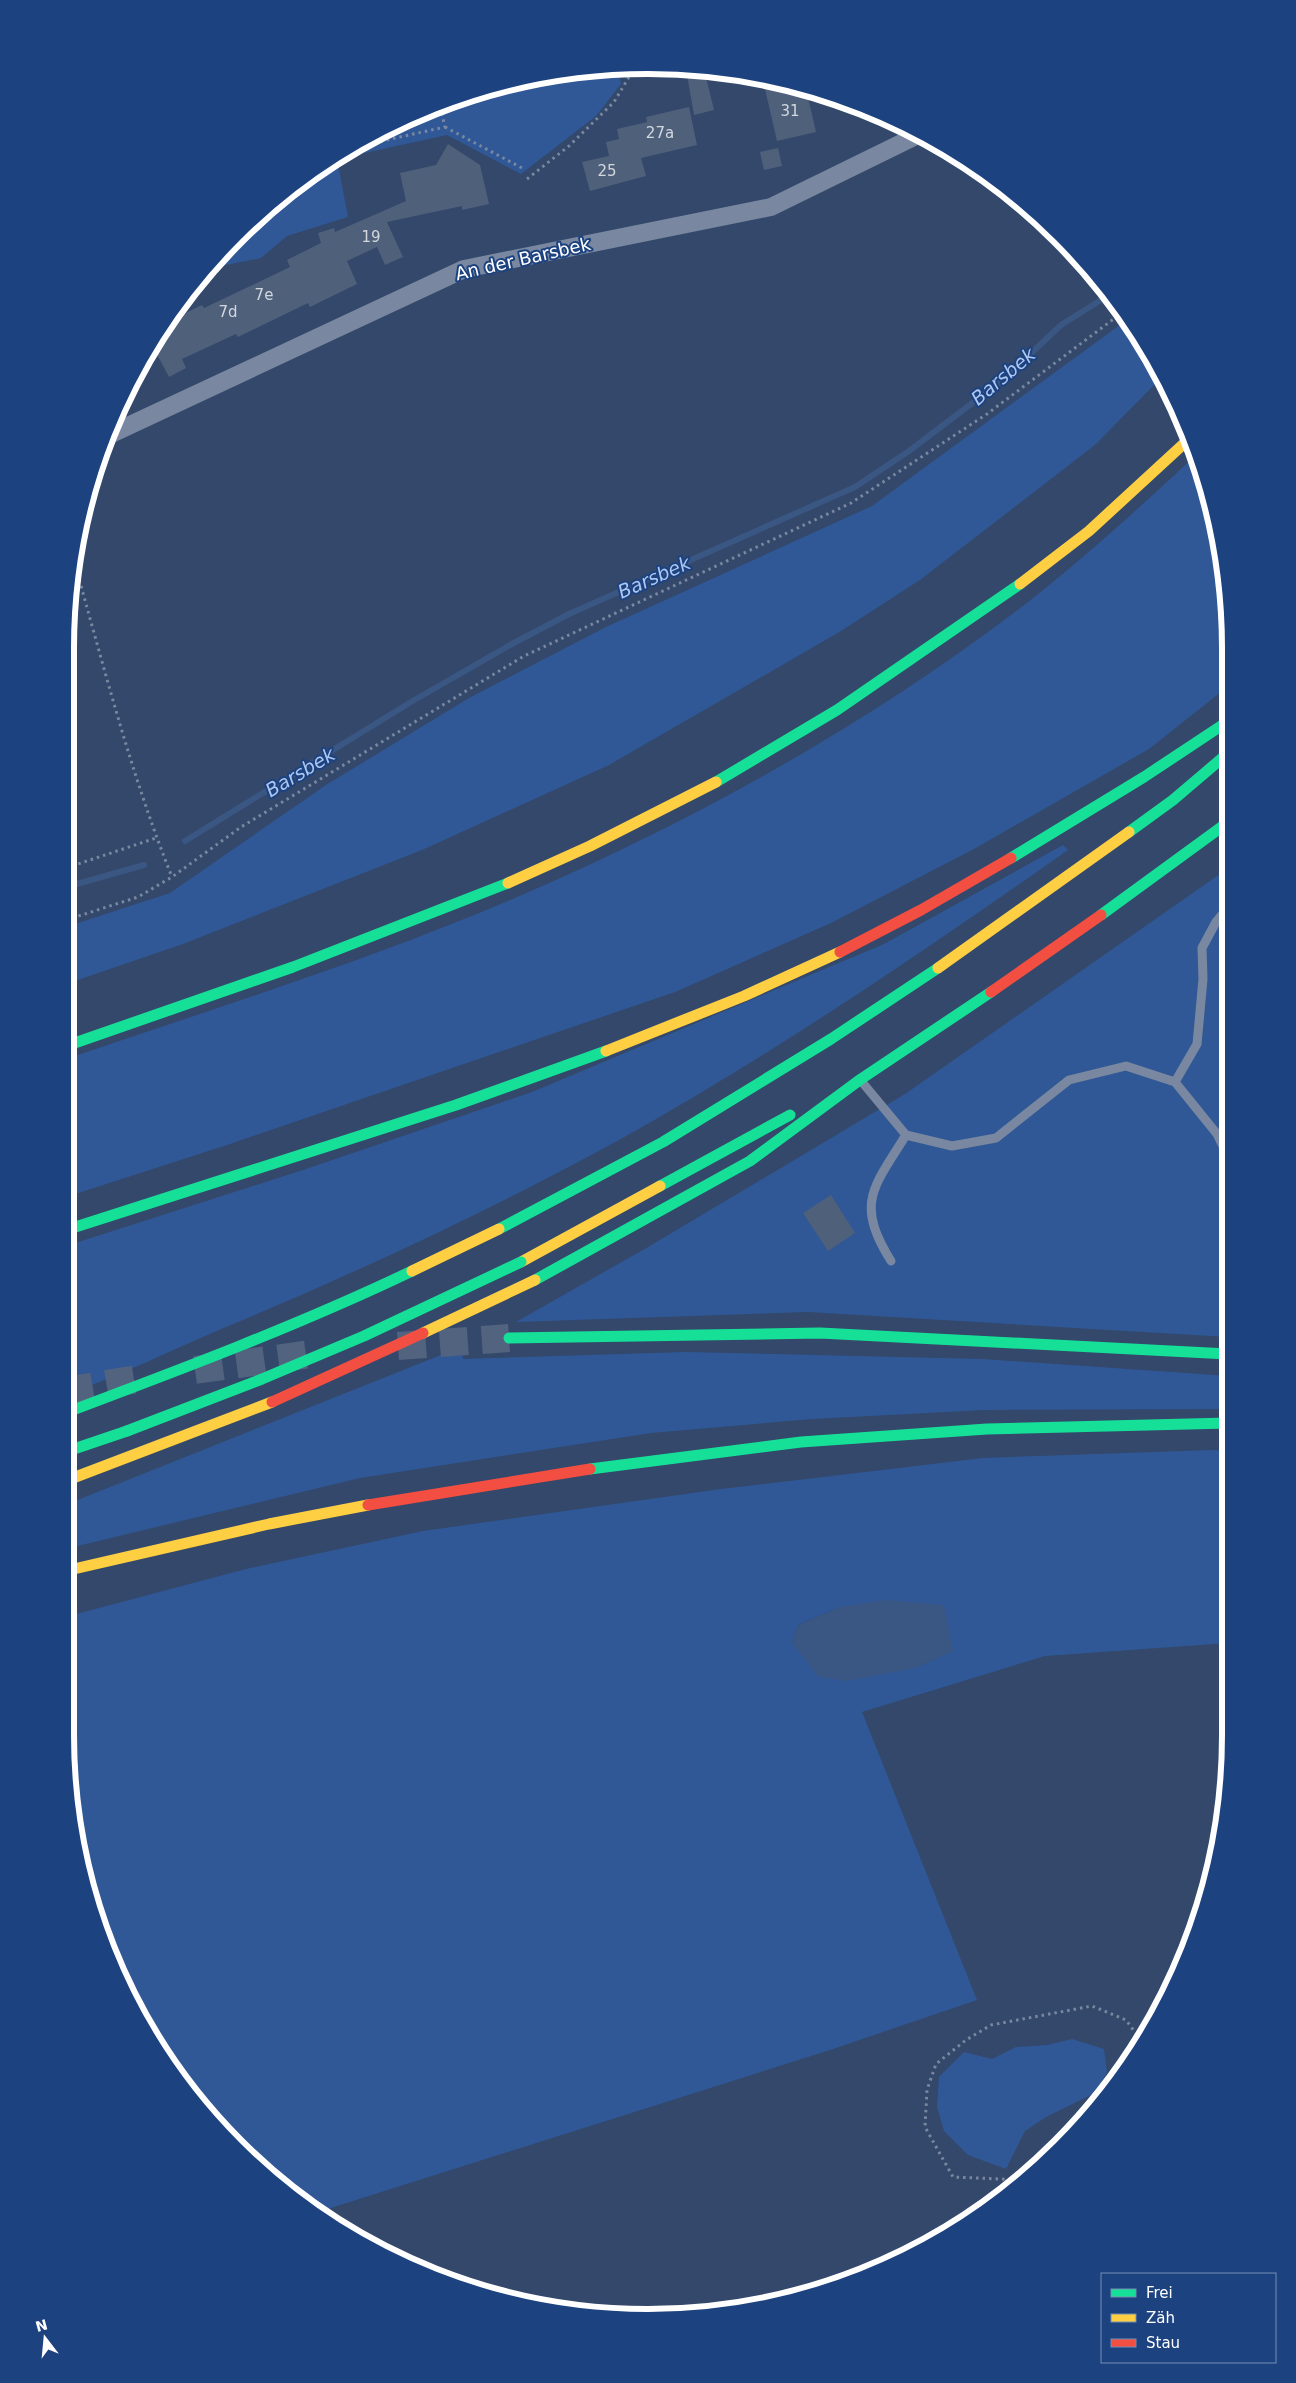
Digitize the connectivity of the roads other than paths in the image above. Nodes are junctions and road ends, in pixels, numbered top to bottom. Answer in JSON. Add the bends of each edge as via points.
{"nodes":[{"id":1,"x":911,"y":138,"type":"edge"},
{"id":2,"x":116,"y":432,"type":"edge"},
{"id":3,"x":1184,"y":442,"type":"edge"},
{"id":4,"x":1222,"y":725,"type":"edge"},
{"id":5,"x":1222,"y":758,"type":"edge"},
{"id":6,"x":1222,"y":827,"type":"edge"},
{"id":7,"x":1222,"y":915,"type":"edge"},
{"id":8,"x":74,"y":1043,"type":"edge"},
{"id":9,"x":861,"y":1080,"type":"junction"},
{"id":10,"x":1175,"y":1082,"type":"junction"},
{"id":11,"x":906,"y":1135,"type":"junction"},
{"id":12,"x":1222,"y":1144,"type":"edge"},
{"id":13,"x":74,"y":1227,"type":"edge"},
{"id":14,"x":891,"y":1261,"type":"dead end"},
{"id":15,"x":509,"y":1338,"type":"tunnel mouth"},
{"id":16,"x":1222,"y":1354,"type":"edge"},
{"id":17,"x":74,"y":1410,"type":"edge"},
{"id":18,"x":1222,"y":1423,"type":"edge"},
{"id":19,"x":74,"y":1449,"type":"edge"},
{"id":20,"x":74,"y":1478,"type":"edge"},
{"id":21,"x":145,"y":1553,"type":"junction"},
{"id":22,"x":74,"y":1569,"type":"edge"},
{"id":23,"x":74,"y":1580,"type":"edge"}],
"edges":[{"from":1,"to":2,"type":"street","name":"An der Barsbek","via":[[771,207],[464,269]]},
{"from":3,"to":8,"type":"main road","via":[[1088,531],[996,602],[868,691],[663,811],[529,874],[406,926],[271,977]]},
{"from":4,"to":13,"type":"main road","via":[[1153,772],[976,879],[836,954],[711,1009],[526,1081]]},
{"from":5,"to":17,"type":"main road","bridge":true,"via":[[1173,800],[967,949],[831,1039],[663,1142],[499,1229],[343,1304],[249,1344]]},
{"from":6,"to":9,"type":"main road","via":[[1036,963]]},
{"from":7,"to":10,"type":"lane","via":[[1202,948],[1203,979],[1197,1044]]},
{"from":9,"to":11,"type":"lane"},
{"from":9,"to":19,"type":"main road","bridge":true,"via":[[739,1141],[521,1262],[313,1358]]},
{"from":9,"to":20,"type":"main road","bridge":true,"via":[[750,1161],[535,1280],[272,1402]]},
{"from":10,"to":11,"type":"lane","via":[[1126,1066],[1069,1080],[996,1138],[952,1146]]},
{"from":10,"to":12,"type":"lane"},
{"from":11,"to":14,"type":"lane","via":[[878,1180],[869,1208],[876,1237]]},
{"from":15,"to":16,"type":"main road","via":[[820,1333]]},
{"from":18,"to":21,"type":"main road","via":[[987,1429],[800,1442],[446,1490],[270,1524]]},
{"from":21,"to":22,"type":"main road"},
{"from":21,"to":23,"type":"main road"}]}
